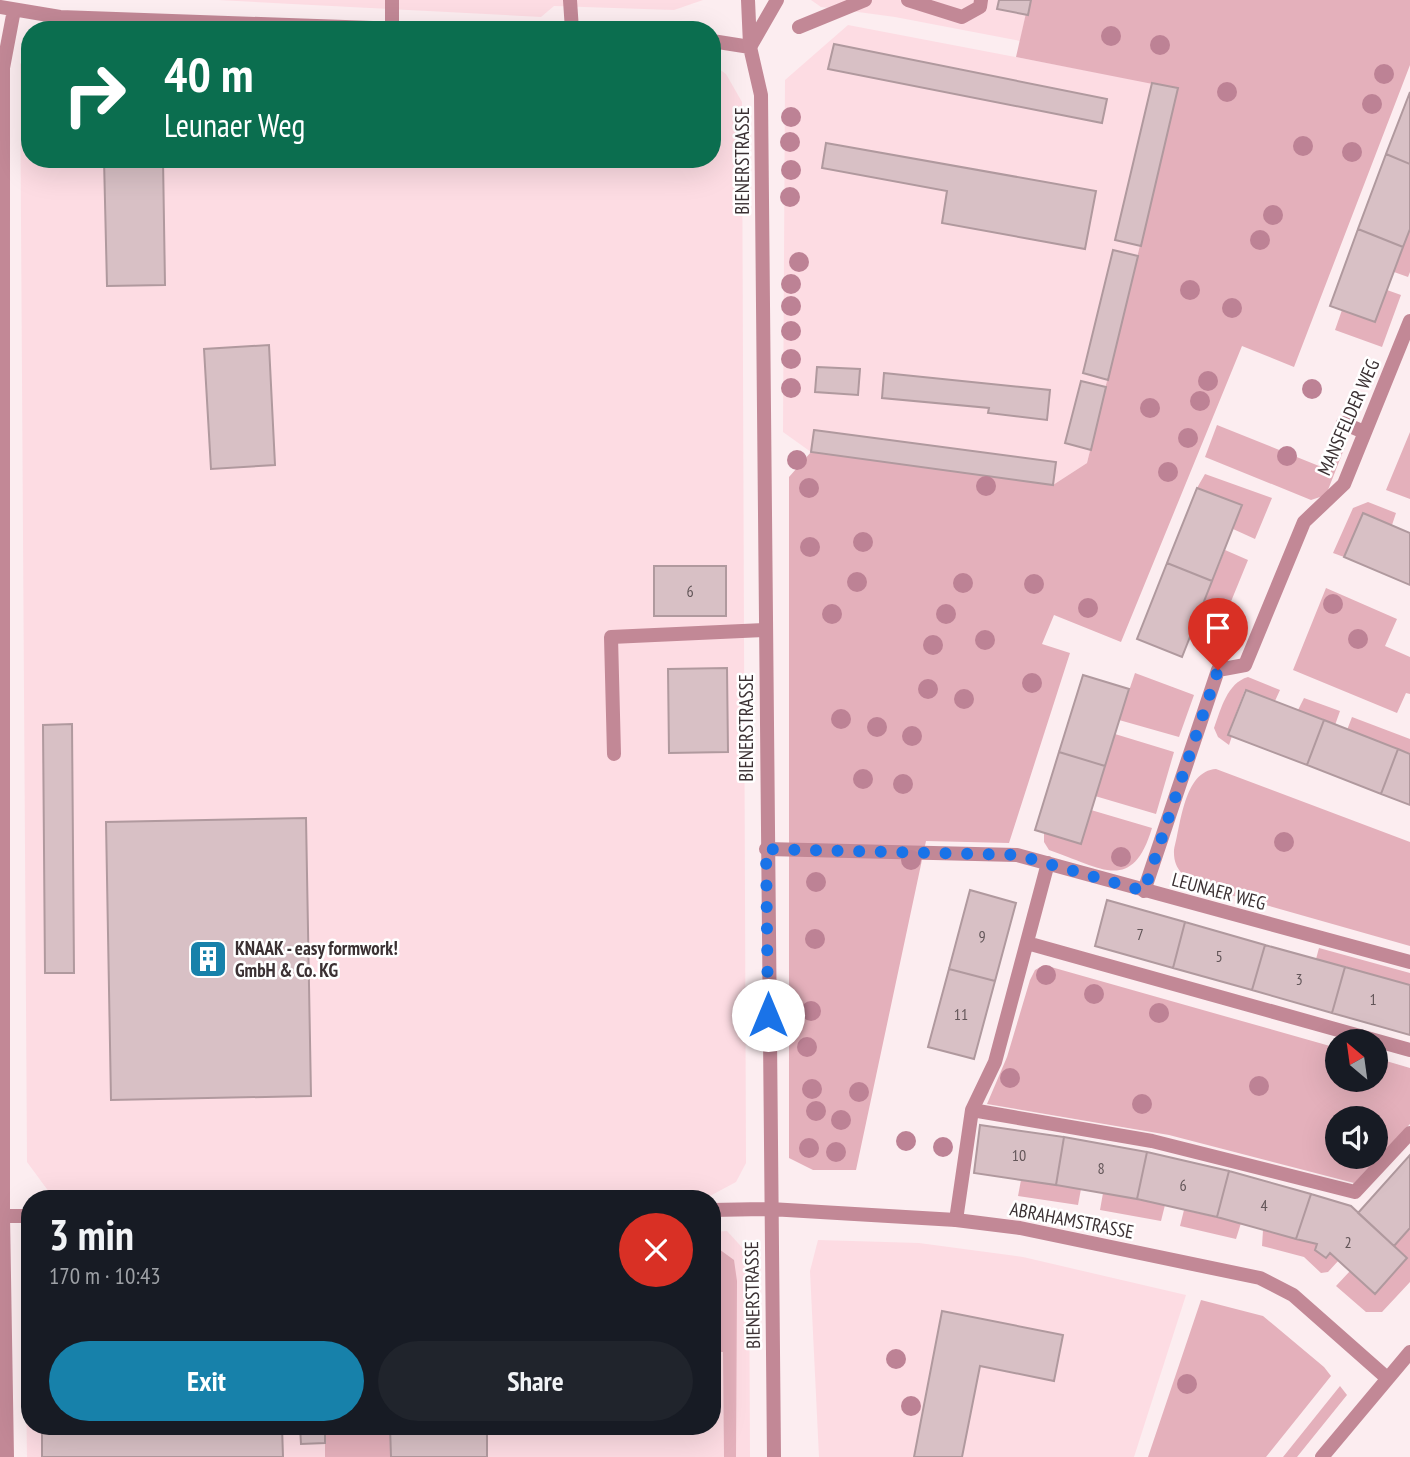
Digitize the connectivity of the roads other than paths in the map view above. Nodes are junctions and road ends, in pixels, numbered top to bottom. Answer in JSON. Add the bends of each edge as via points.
{"nodes":[{"id":1,"x":392,"y":0,"type":"edge"},
{"id":2,"x":570,"y":0,"type":"edge"},
{"id":3,"x":748,"y":0,"type":"edge"},
{"id":4,"x":777,"y":0,"type":"edge"},
{"id":5,"x":865,"y":0,"type":"edge"},
{"id":6,"x":908,"y":0,"type":"edge"},
{"id":7,"x":981,"y":0,"type":"edge"},
{"id":8,"x":7,"y":8,"type":"edge"},
{"id":9,"x":208,"y":21,"type":"edge"},
{"id":10,"x":392,"y":21,"type":"edge"},
{"id":11,"x":571,"y":21,"type":"edge"},
{"id":12,"x":799,"y":27,"type":"dead end"},
{"id":13,"x":721,"y":42,"type":"edge"},
{"id":14,"x":750,"y":47,"type":"junction"},
{"id":15,"x":1410,"y":321,"type":"edge"},
{"id":16,"x":1343,"y":423,"type":"dead end"},
{"id":17,"x":1364,"y":432,"type":"junction"},
{"id":18,"x":765,"y":630,"type":"junction"},
{"id":19,"x":614,"y":754,"type":"dead end"},
{"id":20,"x":766,"y":849,"type":"junction"},
{"id":21,"x":1048,"y":863,"type":"junction"},
{"id":22,"x":1144,"y":891,"type":"junction"},
{"id":23,"x":1027,"y":943,"type":"junction"},
{"id":24,"x":1410,"y":962,"type":"edge"},
{"id":25,"x":1410,"y":1050,"type":"edge"},
{"id":26,"x":972,"y":1110,"type":"junction"},
{"id":27,"x":1410,"y":1133,"type":"edge"},
{"id":28,"x":770,"y":1209,"type":"junction"},
{"id":29,"x":721,"y":1210,"type":"edge"},
{"id":30,"x":2,"y":1216,"type":"edge"},
{"id":31,"x":21,"y":1216,"type":"edge"},
{"id":32,"x":956,"y":1220,"type":"junction"},
{"id":33,"x":1410,"y":1352,"type":"edge"},
{"id":34,"x":1387,"y":1378,"type":"junction"},
{"id":35,"x":7,"y":1457,"type":"edge"},
{"id":36,"x":774,"y":1457,"type":"edge"},
{"id":37,"x":1322,"y":1457,"type":"edge"}],
"edges":[{"from":1,"to":10,"type":"street"},
{"from":2,"to":11,"type":"street"},
{"from":3,"to":14,"type":"street","name":"BIENERSTRASSE"},
{"from":4,"to":14,"type":"street"},
{"from":5,"to":12,"type":"street"},
{"from":6,"to":7,"type":"street","via":[[962,17],[980,7]]},
{"from":8,"to":9,"type":"street","via":[[60,17]]},
{"from":8,"to":30,"type":"street","via":[[3,68]]},
{"from":13,"to":14,"type":"street"},
{"from":14,"to":18,"type":"street","name":"BIENERSTRASSE","via":[[761,95]]},
{"from":15,"to":17,"type":"street","name":"MANSFELDER WEG"},
{"from":16,"to":17,"type":"street"},
{"from":17,"to":22,"type":"street","name":"MANSFELDER WEG","via":[[1344,484],[1304,522],[1245,665],[1218,670]]},
{"from":18,"to":19,"type":"street","via":[[611,637]]},
{"from":18,"to":20,"type":"street","name":"BIENERSTRASSE"},
{"from":20,"to":21,"type":"street","name":"LEUNAER WEG","via":[[1017,855]]},
{"from":20,"to":28,"type":"street","name":"BIENERSTRASSE"},
{"from":21,"to":22,"type":"street","name":"LEUNAER WEG"},
{"from":21,"to":23,"type":"street"},
{"from":22,"to":24,"type":"street","name":"LEUNAER WEG"},
{"from":23,"to":25,"type":"street"},
{"from":23,"to":26,"type":"street","via":[[995,1062]]},
{"from":26,"to":27,"type":"street","via":[[1152,1141],[1355,1192]]},
{"from":26,"to":32,"type":"street"},
{"from":28,"to":29,"type":"street","name":"ABRAHAMSTRASSE"},
{"from":28,"to":32,"type":"street","name":"ABRAHAMSTRASSE"},
{"from":28,"to":36,"type":"street","name":"BIENERSTRASSE"},
{"from":30,"to":31,"type":"street"},
{"from":30,"to":35,"type":"street"},
{"from":32,"to":34,"type":"street","name":"ABRAHAMSTRASSE","via":[[1020,1228],[1260,1278],[1293,1295]]},
{"from":33,"to":34,"type":"street"},
{"from":34,"to":37,"type":"street"}]}
